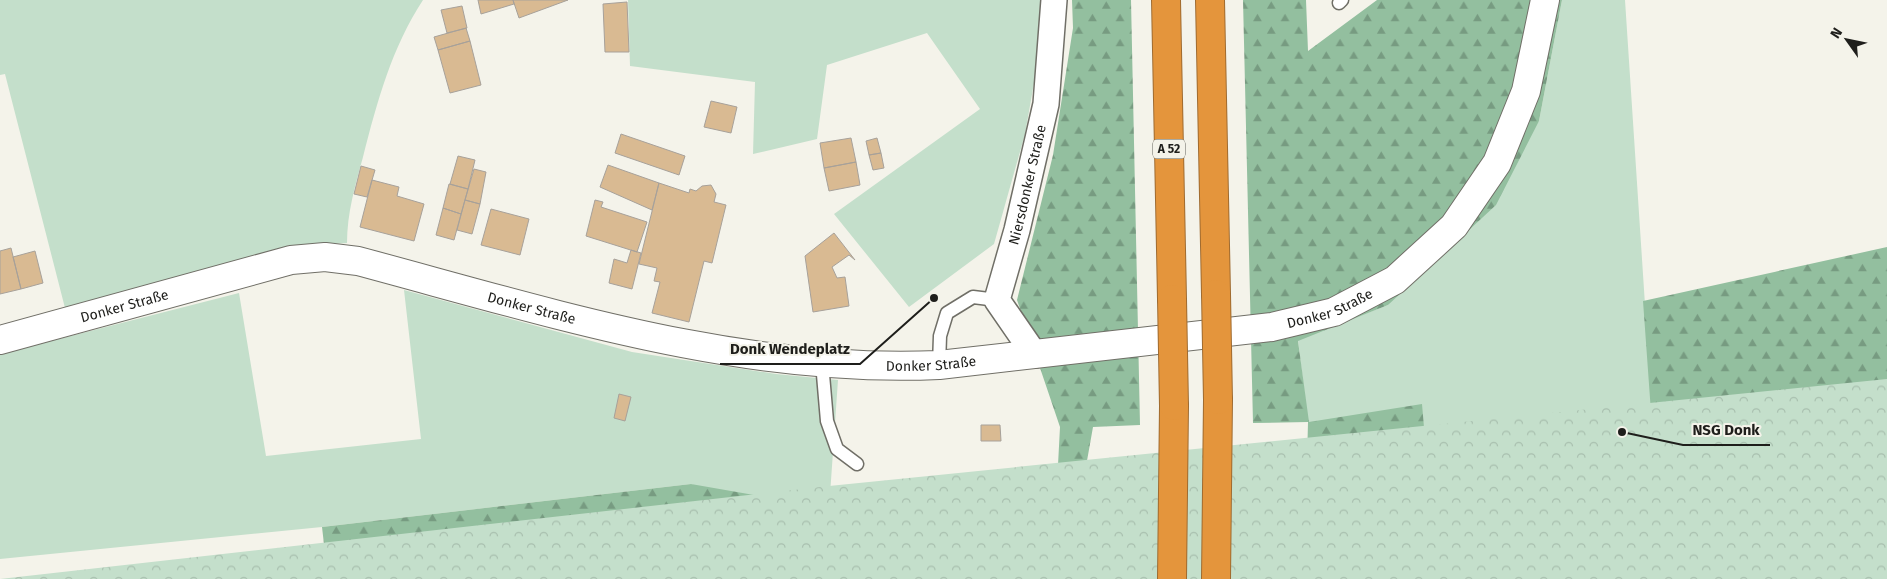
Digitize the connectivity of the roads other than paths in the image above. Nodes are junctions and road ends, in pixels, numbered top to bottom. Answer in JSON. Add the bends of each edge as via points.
{"nodes":[{"id":1,"x":1054,"y":0,"type":"edge"},
{"id":2,"x":1166,"y":0,"type":"edge"},
{"id":3,"x":1210,"y":0,"type":"edge"},
{"id":4,"x":1545,"y":0,"type":"edge"},
{"id":5,"x":997,"y":300,"type":"junction"},
{"id":6,"x":0,"y":340,"type":"edge"},
{"id":7,"x":1035,"y":354,"type":"junction"},
{"id":8,"x":822,"y":364,"type":"junction"},
{"id":9,"x":939,"y":365,"type":"junction"},
{"id":10,"x":857,"y":464,"type":"dead end"},
{"id":11,"x":1172,"y":579,"type":"edge"},
{"id":12,"x":1216,"y":579,"type":"edge"}],
"edges":[{"from":1,"to":5,"type":"street","name":"Niersdonker Straße","via":[[1046,104]]},
{"from":2,"to":11,"type":"highway","number":"A 52","bridge":true,"via":[[1174,406]]},
{"from":3,"to":12,"type":"highway","bridge":true,"via":[[1218,400]]},
{"from":4,"to":7,"type":"street","name":"Donker Straße","via":[[1526,91],[1497,163],[1454,226],[1395,280],[1334,312],[1272,328]]},
{"from":5,"to":7,"type":"street"},
{"from":5,"to":9,"type":"lane","via":[[973,298],[948,313],[940,336]]},
{"from":6,"to":8,"type":"street","name":"Donker Straße","via":[[291,260],[324,256],[358,261],[620,331],[706,349]]},
{"from":7,"to":9,"type":"street","name":"Donker Straße"},
{"from":8,"to":9,"type":"street","name":"Donker Straße"},
{"from":8,"to":10,"type":"lane","via":[[827,421],[837,449]]}]}
